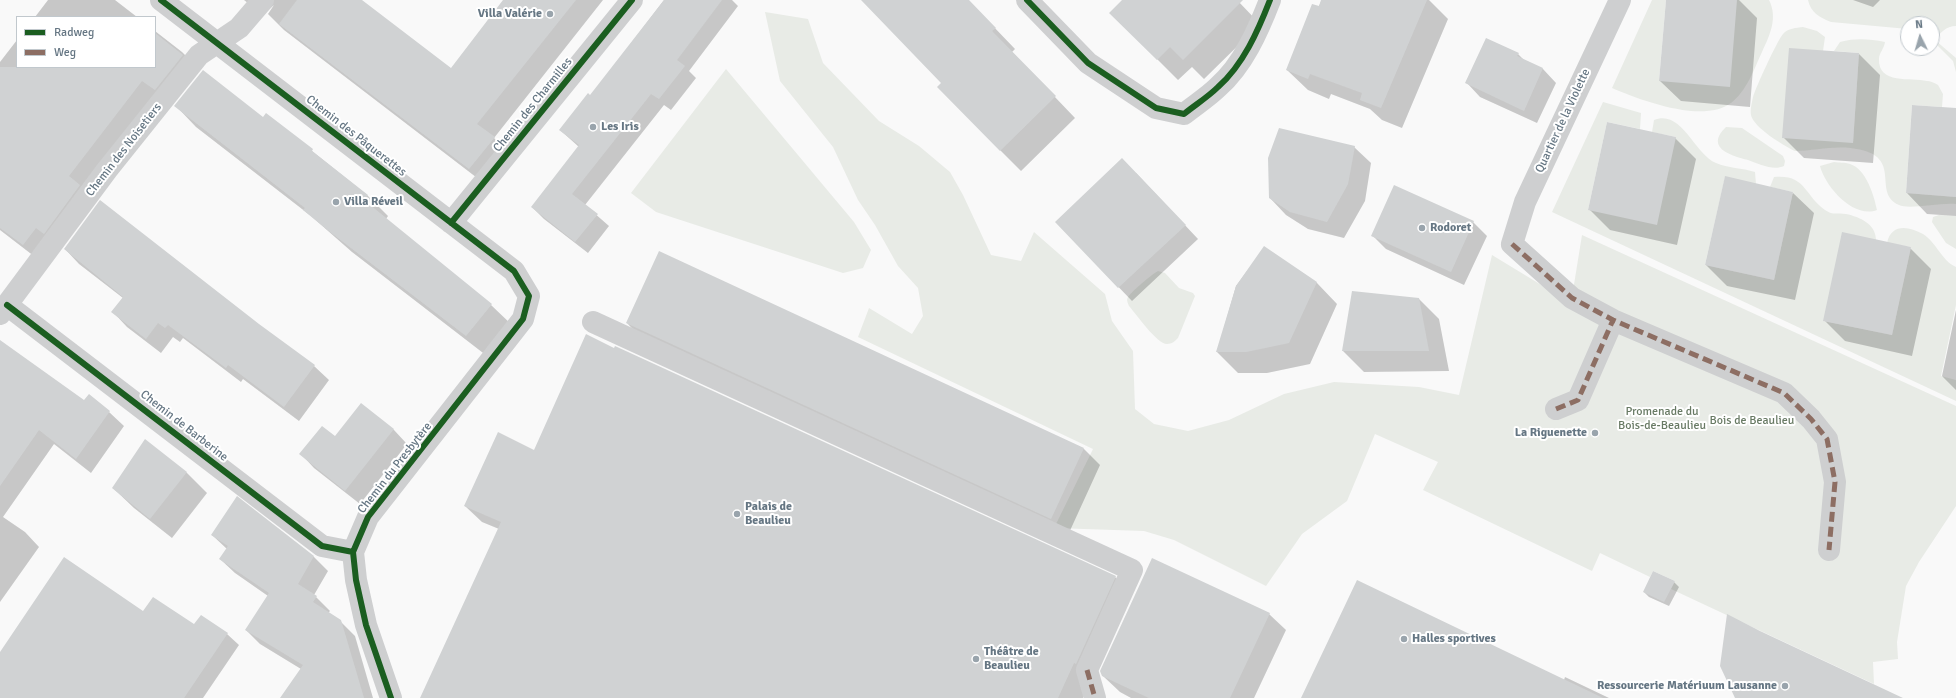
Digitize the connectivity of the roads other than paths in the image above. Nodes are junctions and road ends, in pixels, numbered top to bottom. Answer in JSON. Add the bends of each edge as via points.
{"nodes":[{"id":1,"x":161,"y":0,"type":"edge"},
{"id":2,"x":263,"y":0,"type":"edge"},
{"id":3,"x":632,"y":0,"type":"edge"},
{"id":4,"x":1027,"y":0,"type":"edge"},
{"id":5,"x":1270,"y":0,"type":"edge"},
{"id":6,"x":1620,"y":0,"type":"edge"},
{"id":7,"x":217,"y":41,"type":"junction"},
{"id":8,"x":451,"y":223,"type":"junction"},
{"id":9,"x":529,"y":296,"type":"joint"},
{"id":10,"x":3,"y":310,"type":"edge"},
{"id":11,"x":1613,"y":320,"type":"junction"},
{"id":12,"x":593,"y":322,"type":"dead end"},
{"id":13,"x":1556,"y":409,"type":"dead end"},
{"id":14,"x":1829,"y":550,"type":"dead end"},
{"id":15,"x":353,"y":552,"type":"junction"},
{"id":16,"x":391,"y":698,"type":"edge"},
{"id":17,"x":1095,"y":698,"type":"edge"}],
"edges":[{"from":1,"to":7,"type":"street","name":"Chemin des Pâquerettes"},
{"from":2,"to":7,"type":"street","name":"Chemin des Noisetiers","via":[[239,28]]},
{"from":3,"to":8,"type":"street","name":"Chemin des Charmilles"},
{"from":4,"to":5,"type":"street","via":[[1094,68],[1156,108],[1184,114],[1219,87],[1241,59],[1260,26]]},
{"from":6,"to":11,"type":"street","name":"Quartier de la Violette","via":[[1525,202],[1512,244],[1572,298]]},
{"from":7,"to":8,"type":"street","name":"Chemin des Pâquerettes"},
{"from":7,"to":10,"type":"street","name":"Chemin des Noisetiers","via":[[199,55],[116,158]]},
{"from":8,"to":9,"type":"street","name":"Chemin des Pâquerettes","via":[[514,271]]},
{"from":9,"to":15,"type":"street","name":"Chemin du Presbytère","via":[[523,319],[368,517]]},
{"from":10,"to":15,"type":"street","name":"Chemin de Barberine","via":[[322,546]]},
{"from":11,"to":13,"type":"street","via":[[1578,400]]},
{"from":11,"to":14,"type":"street","via":[[1784,393],[1811,419],[1827,439],[1835,482]]},
{"from":12,"to":17,"type":"street","via":[[1132,570],[1087,670]]},
{"from":15,"to":16,"type":"street","name":"Chemin du Presbytère","via":[[366,625]]}]}
